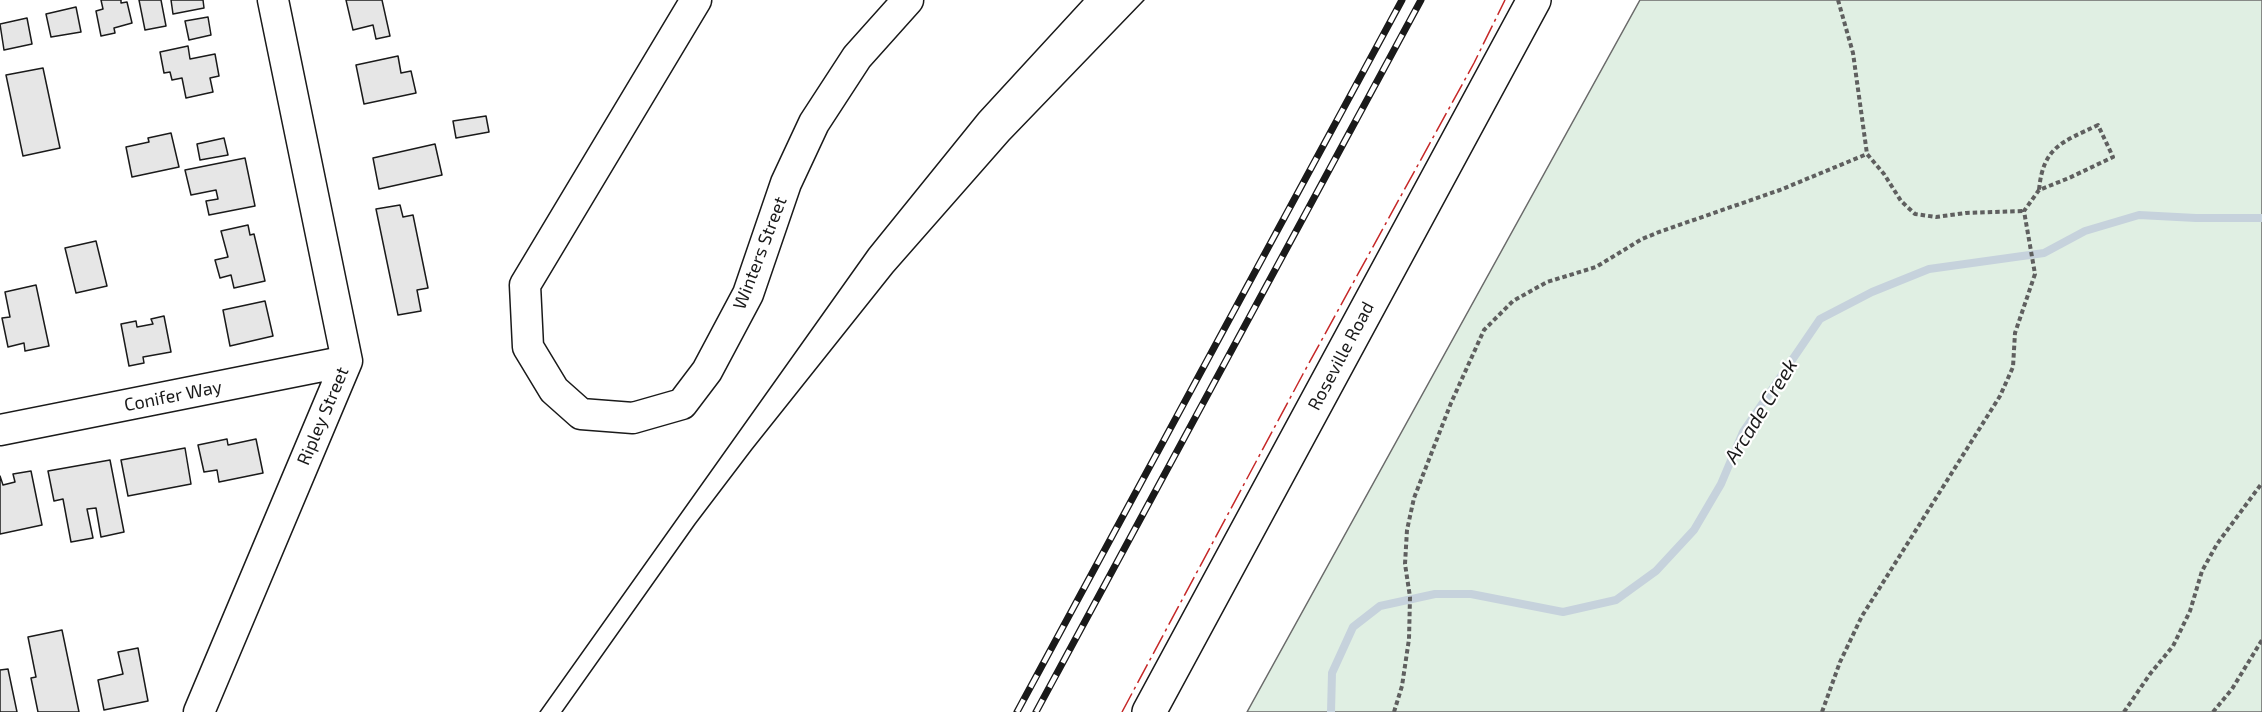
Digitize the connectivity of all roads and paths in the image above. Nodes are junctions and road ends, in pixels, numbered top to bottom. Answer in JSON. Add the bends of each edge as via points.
{"nodes":[{"id":1,"x":273,"y":0,"type":"edge"},
{"id":2,"x":696,"y":0,"type":"edge"},
{"id":3,"x":1534,"y":0,"type":"edge"},
{"id":4,"x":1838,"y":0,"type":"edge"},
{"id":5,"x":904,"y":3,"type":"edge"},
{"id":6,"x":1867,"y":154,"type":"junction"},
{"id":7,"x":2039,"y":190,"type":"junction"},
{"id":8,"x":2024,"y":211,"type":"junction"},
{"id":9,"x":347,"y":361,"type":"junction"},
{"id":10,"x":0,"y":430,"type":"edge"},
{"id":11,"x":2262,"y":483,"type":"edge"},
{"id":12,"x":2262,"y":640,"type":"edge"},
{"id":13,"x":199,"y":712,"type":"edge"},
{"id":14,"x":1149,"y":712,"type":"edge"},
{"id":15,"x":1394,"y":712,"type":"edge"},
{"id":16,"x":1822,"y":712,"type":"edge"},
{"id":17,"x":2124,"y":712,"type":"edge"},
{"id":18,"x":2213,"y":712,"type":"edge"}],
"edges":[{"from":1,"to":9,"type":"street","name":"Ripley Street"},
{"from":2,"to":5,"type":"street","name":"Winters Street","via":[[525,285],[528,348],[554,390],[581,414],[633,418],[682,404],[707,371],[748,294],[786,183],[814,123],[856,57]]},
{"from":3,"to":14,"type":"main road","name":"Roseville Road"},
{"from":4,"to":6,"type":"path","via":[[1853,53]]},
{"from":6,"to":8,"type":"path","via":[[1915,214],[1936,217]]},
{"from":6,"to":15,"type":"path","via":[[1780,190],[1659,232],[1596,267],[1547,282],[1513,301],[1484,330],[1414,498],[1405,564],[1410,597],[1409,639]]},
{"from":7,"to":7,"type":"path","via":[[2113,157],[2098,124],[2057,145],[2041,172]]},
{"from":7,"to":8,"type":"path"},
{"from":8,"to":16,"type":"path","via":[[2035,273],[2015,333],[2013,366],[2000,396],[1862,616]]},
{"from":9,"to":10,"type":"street","name":"Conifer Way"},
{"from":9,"to":13,"type":"street","name":"Ripley Street"},
{"from":11,"to":17,"type":"path","via":[[2202,571],[2190,611],[2173,645]]},
{"from":12,"to":18,"type":"path"}]}
